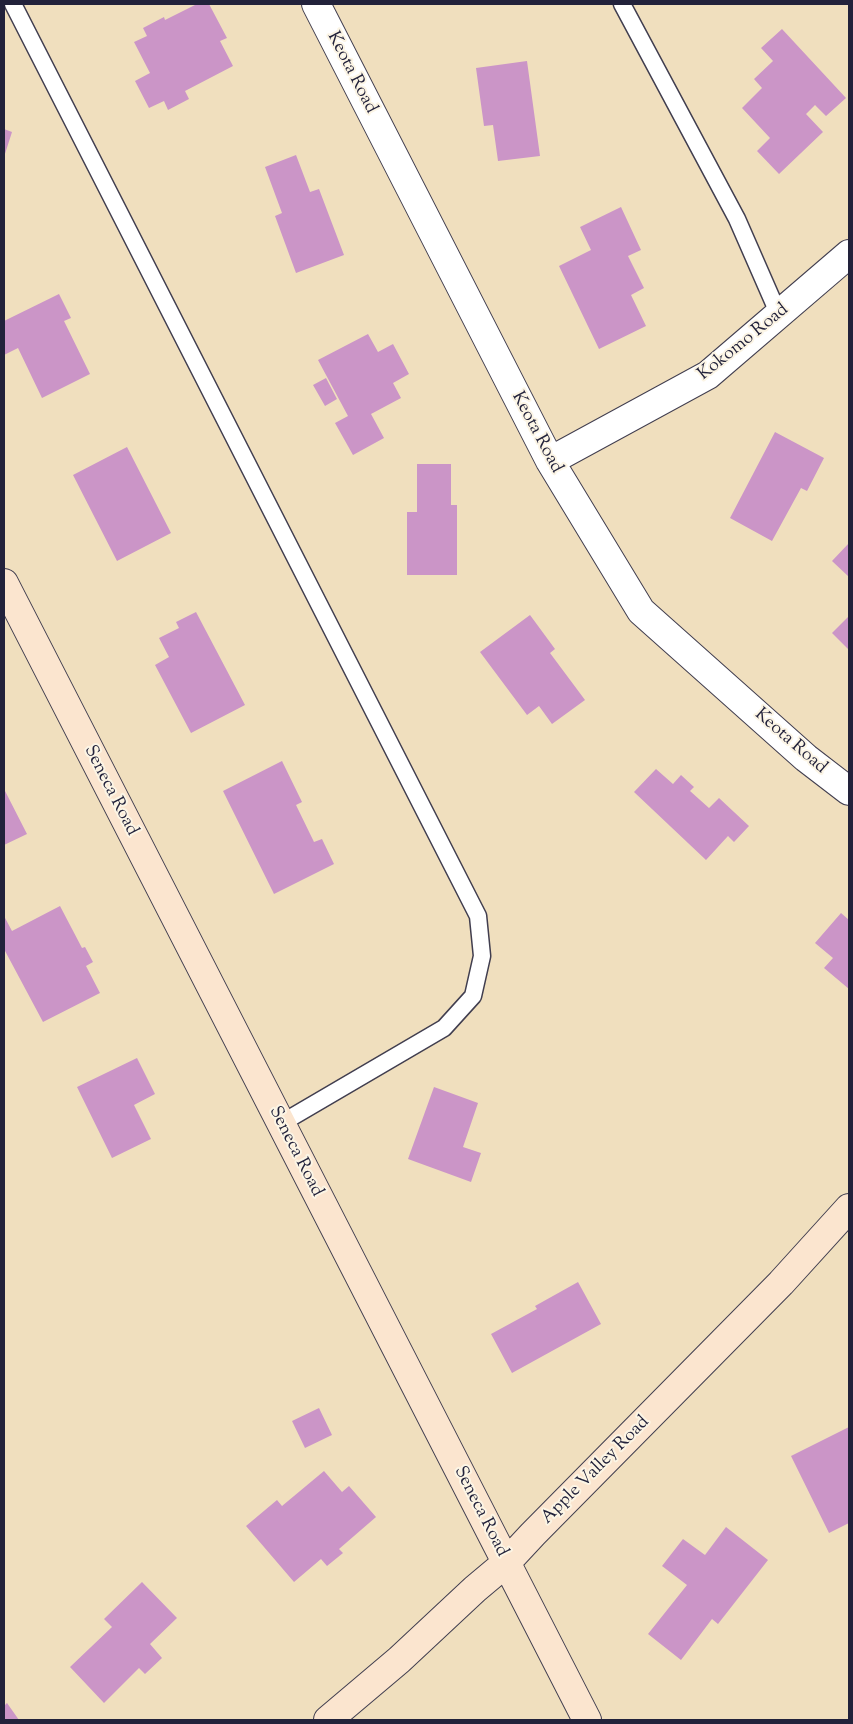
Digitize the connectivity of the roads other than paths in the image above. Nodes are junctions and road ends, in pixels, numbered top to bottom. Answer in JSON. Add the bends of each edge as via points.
{"nodes":[{"id":1,"x":13,"y":4,"type":"edge"},
{"id":2,"x":316,"y":4,"type":"edge"},
{"id":3,"x":622,"y":4,"type":"edge"},
{"id":4,"x":849,"y":254,"type":"edge"},
{"id":5,"x":779,"y":315,"type":"junction"},
{"id":6,"x":550,"y":461,"type":"junction"},
{"id":7,"x":4,"y":583,"type":"edge"},
{"id":8,"x":849,"y":791,"type":"edge"},
{"id":9,"x":280,"y":1124,"type":"junction"},
{"id":10,"x":849,"y":1208,"type":"edge"},
{"id":11,"x":506,"y":1563,"type":"junction"},
{"id":12,"x":328,"y":1720,"type":"edge"},
{"id":13,"x":587,"y":1720,"type":"edge"}],
"edges":[{"from":1,"to":9,"type":"lane","via":[[478,916],[482,956],[473,996],[444,1028]]},
{"from":2,"to":6,"type":"street","name":"Keota Road"},
{"from":3,"to":5,"type":"lane","via":[[737,219]]},
{"from":4,"to":5,"type":"street","name":"Kokomo Road"},
{"from":5,"to":6,"type":"street","name":"Kokomo Road","via":[[708,375]]},
{"from":6,"to":8,"type":"street","name":"Keota Road","via":[[641,611],[806,758]]},
{"from":7,"to":9,"type":"street","name":"Seneca Road"},
{"from":9,"to":11,"type":"street","name":"Seneca Road"},
{"from":10,"to":11,"type":"street","name":"Apple Valley Road","via":[[781,1283]]},
{"from":11,"to":12,"type":"street","name":"Apple Valley Road"},
{"from":11,"to":13,"type":"street","name":"Seneca Road"}]}
